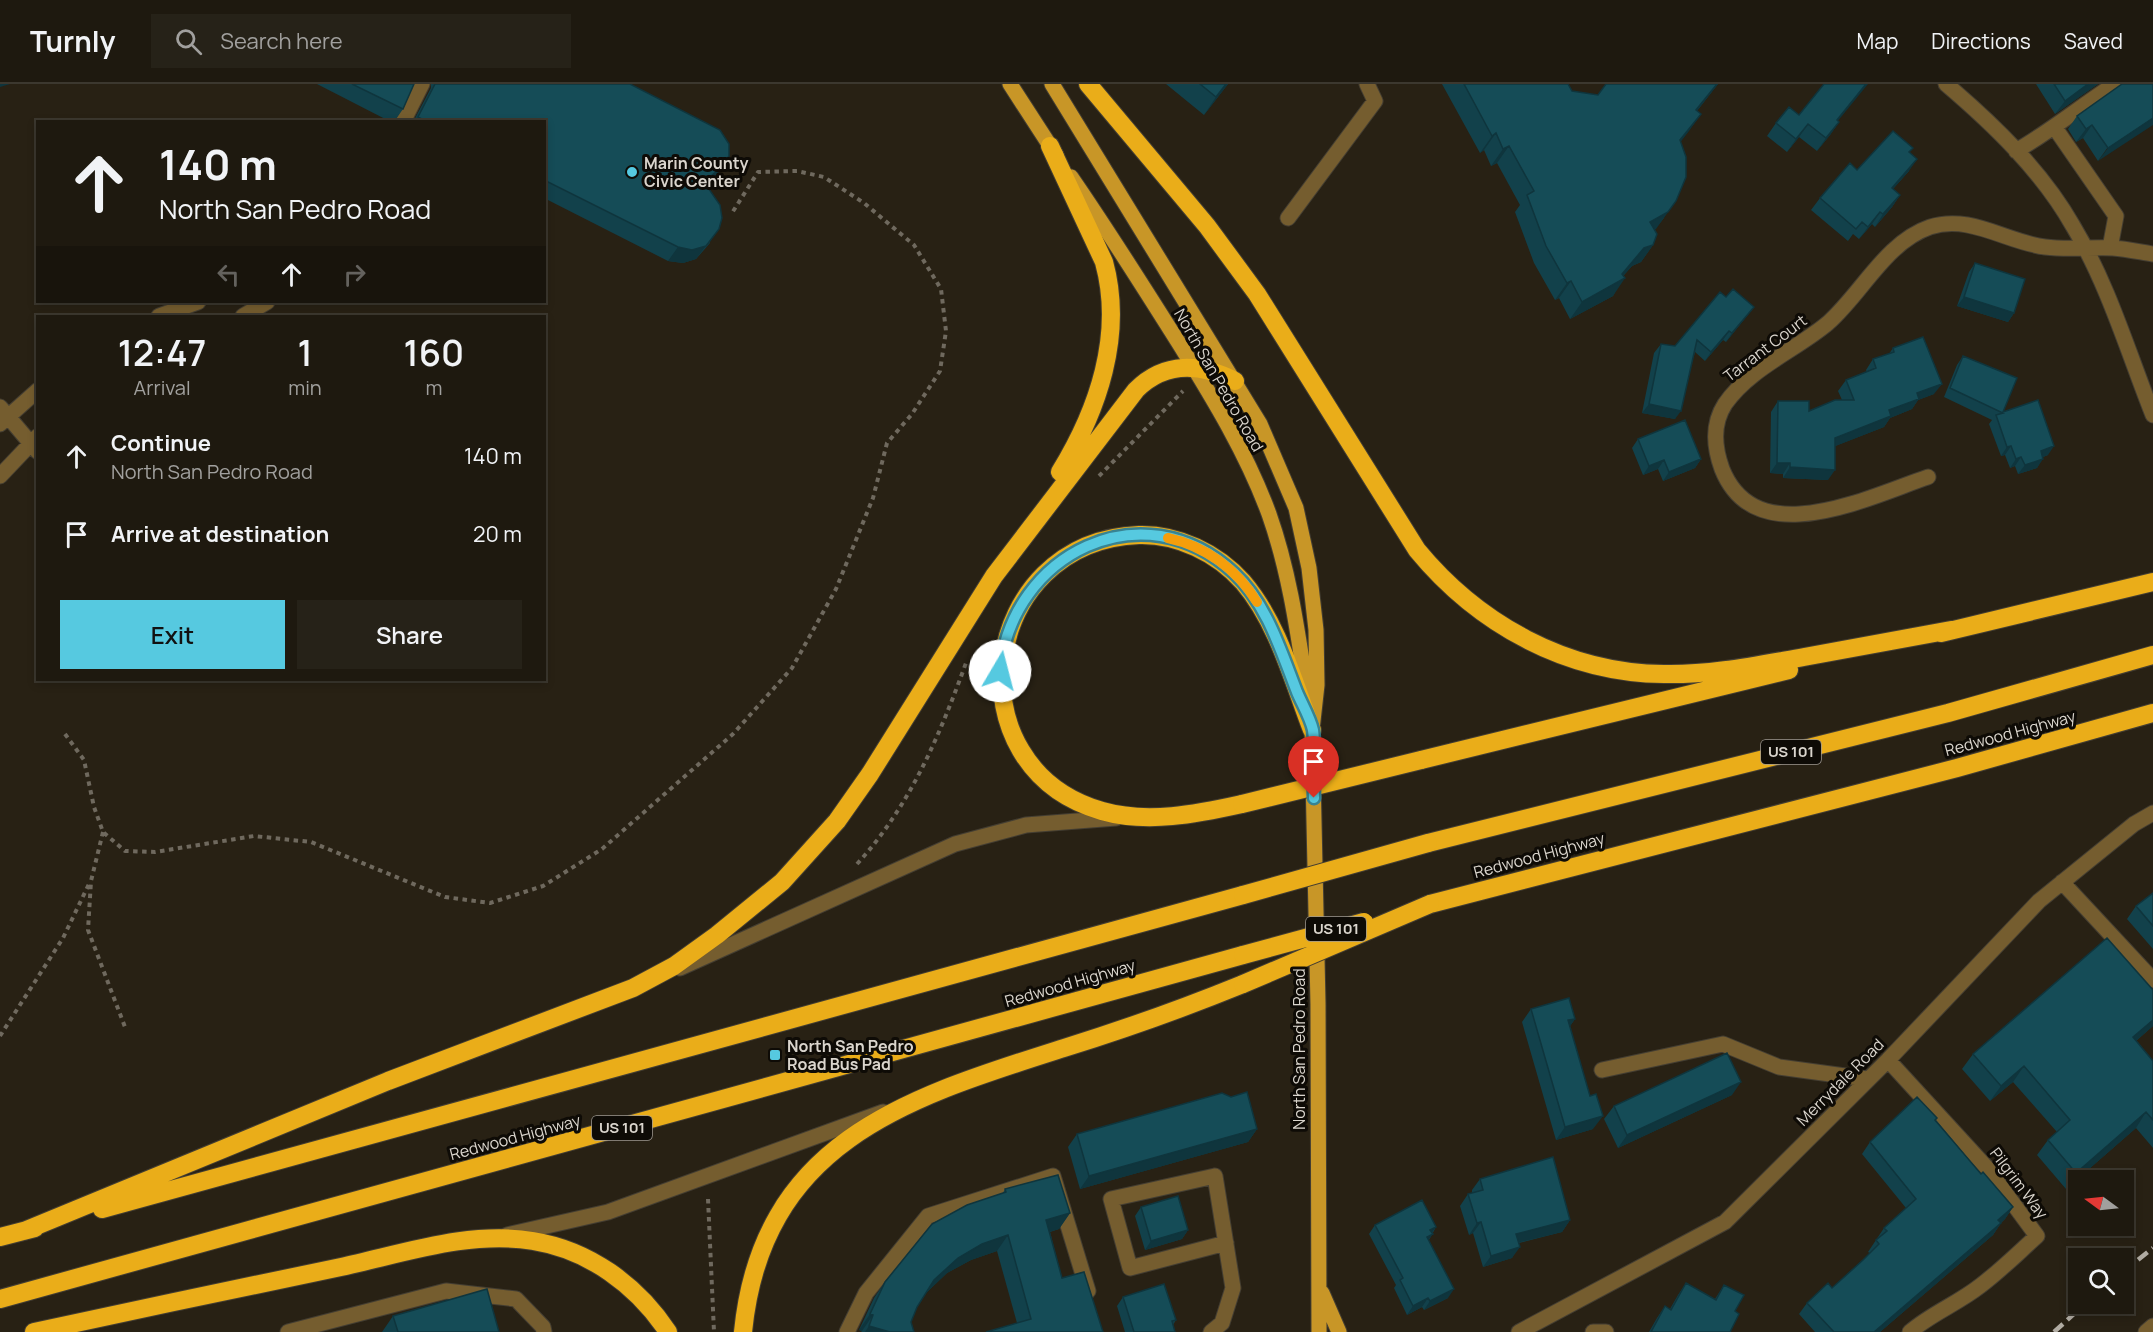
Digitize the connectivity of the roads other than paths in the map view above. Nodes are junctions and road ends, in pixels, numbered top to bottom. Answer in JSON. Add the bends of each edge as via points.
{"nodes":[{"id":1,"x":422,"y":84,"type":"edge"},
{"id":2,"x":1010,"y":84,"type":"edge"},
{"id":3,"x":1052,"y":84,"type":"edge"},
{"id":4,"x":1088,"y":84,"type":"edge"},
{"id":5,"x":1367,"y":84,"type":"edge"},
{"id":6,"x":1946,"y":84,"type":"edge"},
{"id":7,"x":2115,"y":84,"type":"edge"},
{"id":8,"x":404,"y":120,"type":"edge"},
{"id":9,"x":2055,"y":128,"type":"junction"},
{"id":10,"x":1050,"y":146,"type":"junction"},
{"id":11,"x":2016,"y":152,"type":"junction"},
{"id":12,"x":1288,"y":218,"type":"dead end"},
{"id":13,"x":2110,"y":248,"type":"junction"},
{"id":14,"x":2086,"y":249,"type":"junction"},
{"id":15,"x":2153,"y":254,"type":"edge"},
{"id":16,"x":195,"y":303,"type":"edge"},
{"id":17,"x":265,"y":303,"type":"edge"},
{"id":18,"x":162,"y":315,"type":"edge"},
{"id":19,"x":245,"y":315,"type":"edge"},
{"id":20,"x":1193,"y":367,"type":"junction"},
{"id":21,"x":1235,"y":381,"type":"junction"},
{"id":22,"x":36,"y":391,"type":"edge"},
{"id":23,"x":2153,"y":415,"type":"edge"},
{"id":24,"x":3,"y":416,"type":"edge"},
{"id":25,"x":35,"y":444,"type":"edge"},
{"id":26,"x":0,"y":476,"type":"edge"},
{"id":27,"x":1928,"y":477,"type":"dead end"},
{"id":28,"x":994,"y":576,"type":"junction"},
{"id":29,"x":2153,"y":582,"type":"edge"},
{"id":30,"x":1951,"y":630,"type":"junction"},
{"id":31,"x":2153,"y":655,"type":"edge"},
{"id":32,"x":2153,"y":713,"type":"edge"},
{"id":33,"x":1312,"y":730,"type":"junction"},
{"id":34,"x":2153,"y":813,"type":"edge"},
{"id":35,"x":1161,"y":816,"type":"junction"},
{"id":36,"x":2062,"y":882,"type":"junction"},
{"id":37,"x":1430,"y":904,"type":"junction"},
{"id":38,"x":2153,"y":980,"type":"edge"},
{"id":39,"x":633,"y":988,"type":"junction"},
{"id":40,"x":1888,"y":1060,"type":"junction"},
{"id":41,"x":1602,"y":1070,"type":"dead end"},
{"id":42,"x":1867,"y":1079,"type":"junction"},
{"id":43,"x":930,"y":1094,"type":"junction"},
{"id":44,"x":24,"y":1231,"type":"junction"},
{"id":45,"x":0,"y":1237,"type":"edge"},
{"id":46,"x":468,"y":1241,"type":"junction"},
{"id":47,"x":1226,"y":1243,"type":"junction"},
{"id":48,"x":1318,"y":1282,"type":"junction"},
{"id":49,"x":0,"y":1299,"type":"edge"},
{"id":50,"x":1094,"y":1310,"type":"edge"},
{"id":51,"x":2153,"y":1326,"type":"edge"},
{"id":52,"x":319,"y":1328,"type":"edge"},
{"id":53,"x":34,"y":1332,"type":"edge"},
{"id":54,"x":288,"y":1332,"type":"edge"},
{"id":55,"x":544,"y":1332,"type":"edge"},
{"id":56,"x":668,"y":1332,"type":"edge"},
{"id":57,"x":743,"y":1332,"type":"edge"},
{"id":58,"x":847,"y":1332,"type":"edge"},
{"id":59,"x":1211,"y":1332,"type":"edge"},
{"id":60,"x":1319,"y":1332,"type":"edge"},
{"id":61,"x":1339,"y":1332,"type":"edge"},
{"id":62,"x":1519,"y":1332,"type":"edge"},
{"id":63,"x":1593,"y":1332,"type":"edge"},
{"id":64,"x":1606,"y":1332,"type":"edge"},
{"id":65,"x":1910,"y":1332,"type":"edge"},
{"id":66,"x":2146,"y":1332,"type":"edge"}],
"edges":[{"from":1,"to":8,"type":"street"},
{"from":2,"to":10,"type":"main road","name":"North San Pedro Road"},
{"from":3,"to":21,"type":"main road","name":"North San Pedro Road"},
{"from":4,"to":30,"type":"highway","via":[[1207,226],[1257,294],[1417,550],[1449,586],[1500,625],[1575,660],[1621,671],[1666,674],[1720,671]]},
{"from":5,"to":12,"type":"street","via":[[1375,101]]},
{"from":6,"to":11,"type":"street"},
{"from":7,"to":9,"type":"street"},
{"from":9,"to":11,"type":"street"},
{"from":9,"to":13,"type":"street","via":[[2116,216]]},
{"from":10,"to":20,"type":"main road","name":"North San Pedro Road"},
{"from":10,"to":28,"type":"highway","via":[[1104,262],[1110,296],[1108,350],[1098,395],[1077,443]]},
{"from":11,"to":14,"type":"street","via":[[2058,203]]},
{"from":13,"to":14,"type":"street","name":"Tarrant Court"},
{"from":13,"to":15,"type":"street","name":"Tarrant Court"},
{"from":14,"to":23,"type":"street"},
{"from":14,"to":27,"type":"street","name":"Tarrant Court","via":[[2037,246],[1963,224],[1946,224],[1913,235],[1828,322],[1734,393],[1718,417],[1716,447],[1726,477],[1741,499],[1763,510],[1789,515],[1820,511]]},
{"from":16,"to":18,"type":"street"},
{"from":17,"to":19,"type":"street"},
{"from":20,"to":21,"type":"highway"},
{"from":20,"to":28,"type":"highway","via":[[1160,372],[1136,390]]},
{"from":20,"to":33,"type":"main road","name":"North San Pedro Road","via":[[1235,437],[1269,516],[1291,600]]},
{"from":21,"to":33,"type":"main road","name":"North San Pedro Road","via":[[1275,453],[1304,538],[1316,640]]},
{"from":22,"to":24,"type":"street"},
{"from":24,"to":25,"type":"street"},
{"from":25,"to":26,"type":"street"},
{"from":28,"to":39,"type":"highway","via":[[870,774],[819,842],[782,882],[740,918],[674,966]]},
{"from":29,"to":30,"type":"highway"},
{"from":30,"to":35,"type":"highway","bridge":true,"via":[[1242,804]]},
{"from":31,"to":44,"type":"highway","number":"US 101","bridge":true,"via":[[1948,714],[1428,843]]},
{"from":32,"to":37,"type":"highway","name":"Redwood Highway","number":"US 101","via":[[1957,768]]},
{"from":33,"to":35,"type":"highway","via":[[1261,608],[1242,581],[1214,557],[1180,541],[1142,535],[1106,540],[1069,556],[1037,581],[1010,624],[1000,671],[1007,719],[1038,772],[1068,796],[1102,811],[1137,817]]},
{"from":33,"to":48,"type":"main road","name":"North San Pedro Road","via":[[1318,1004]]},
{"from":34,"to":36,"type":"street","name":"Merrydale Road"},
{"from":35,"to":39,"type":"street","via":[[1054,822],[979,837],[902,866]]},
{"from":36,"to":38,"type":"street"},
{"from":36,"to":40,"type":"street","name":"Merrydale Road","via":[[2039,901]]},
{"from":37,"to":43,"type":"highway","bridge":true,"via":[[1155,1018]]},
{"from":37,"to":49,"type":"highway","name":"Redwood Highway","number":"US 101","bridge":true},
{"from":39,"to":44,"type":"highway","via":[[388,1081]]},
{"from":40,"to":42,"type":"street","name":"Merrydale Road"},
{"from":40,"to":65,"type":"street","name":"Pilgrim Way","via":[[1987,1168],[2037,1236],[1981,1286],[1929,1315]]},
{"from":41,"to":42,"type":"street","via":[[1724,1044],[1779,1067]]},
{"from":42,"to":62,"type":"street","name":"Merrydale Road","via":[[1725,1222]]},
{"from":43,"to":46,"type":"street","via":[[608,1212]]},
{"from":43,"to":57,"type":"highway","via":[[858,1131],[800,1186],[760,1257]]},
{"from":44,"to":45,"type":"highway","number":"US 101"},
{"from":46,"to":53,"type":"highway"},
{"from":46,"to":56,"type":"highway","via":[[520,1239],[546,1243],[585,1257],[640,1296]]},
{"from":47,"to":47,"type":"street","via":[[1215,1176],[1111,1199],[1130,1268]]},
{"from":47,"to":59,"type":"street","via":[[1233,1288],[1222,1323]]},
{"from":48,"to":60,"type":"main road","name":"North San Pedro Road"},
{"from":48,"to":61,"type":"main road"},
{"from":50,"to":58,"type":"street","via":[[1053,1176],[928,1216],[866,1293]]},
{"from":51,"to":66,"type":"street"},
{"from":52,"to":54,"type":"street"},
{"from":52,"to":55,"type":"street","via":[[446,1291],[516,1299]]},
{"from":63,"to":64,"type":"street"}]}
